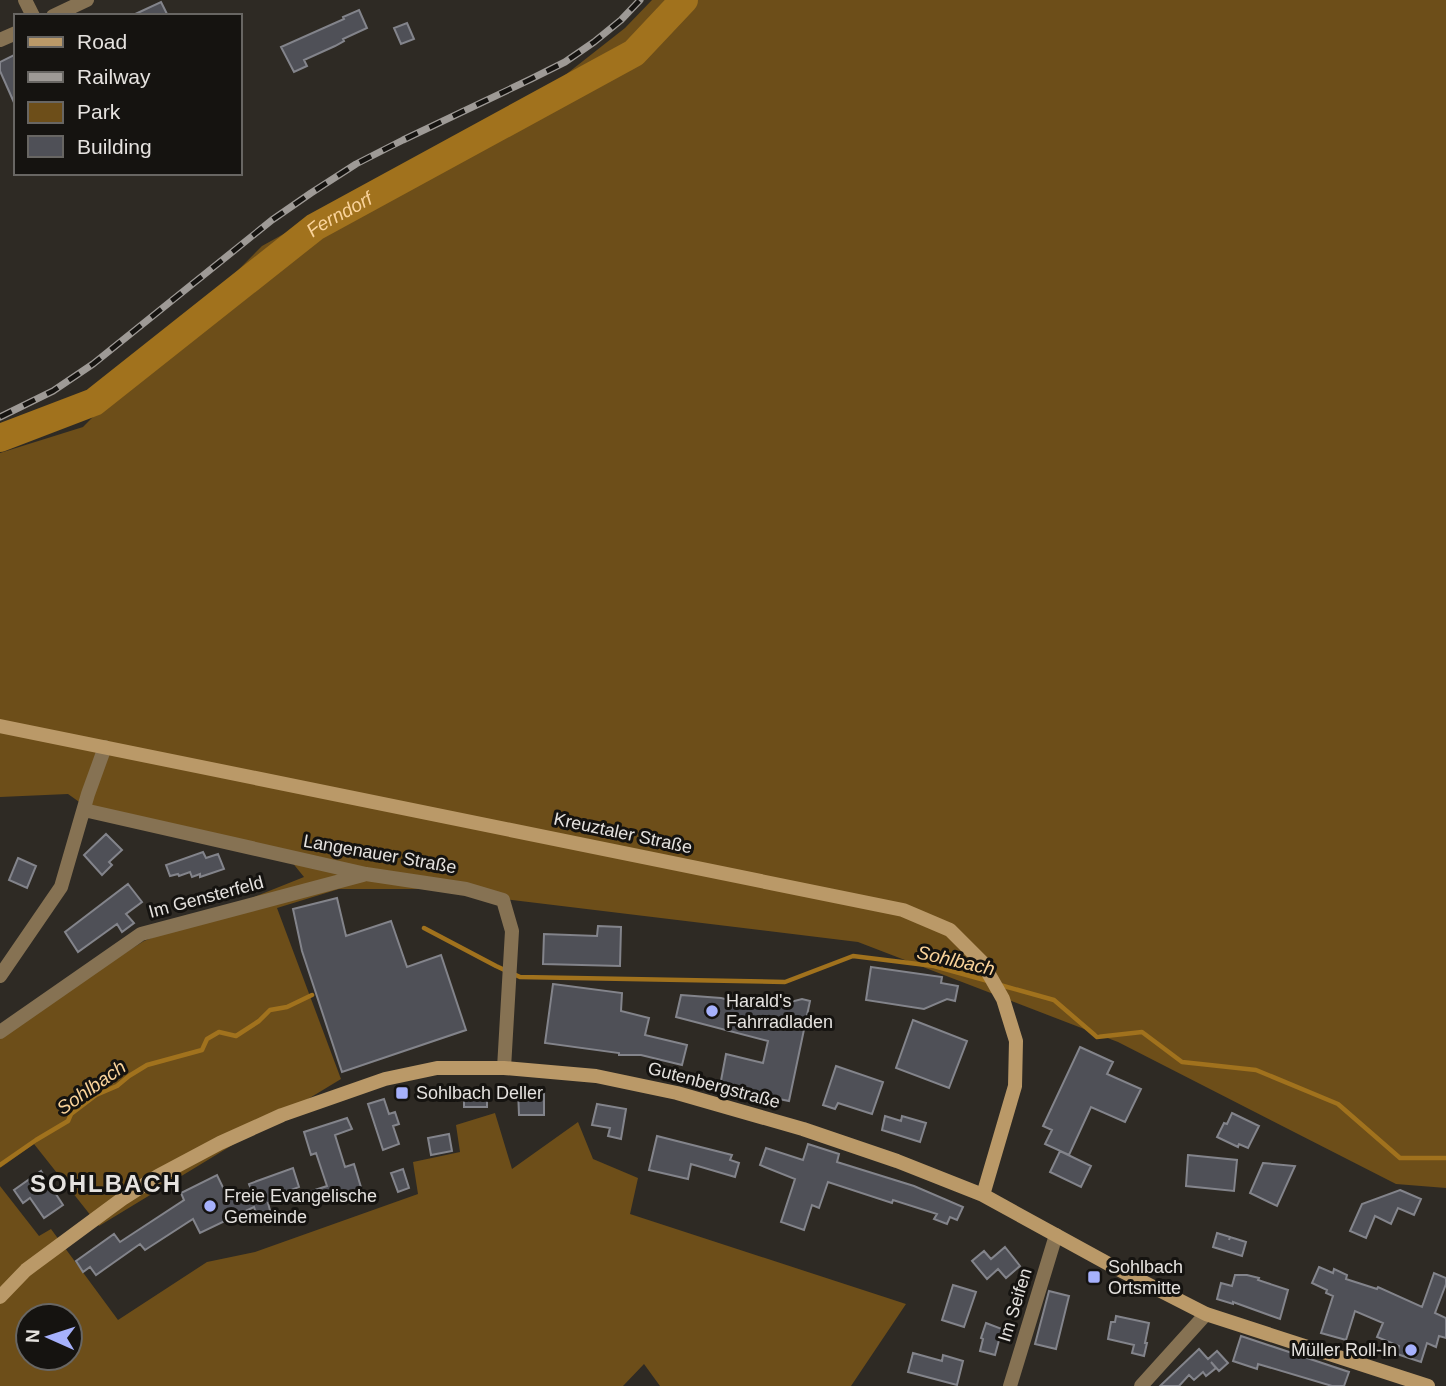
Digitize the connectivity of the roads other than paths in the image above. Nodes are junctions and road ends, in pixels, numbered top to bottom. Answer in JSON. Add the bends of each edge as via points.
{"nodes":[{"id":1,"x":87,"y":0,"type":"edge"},
{"id":2,"x":57,"y":14,"type":"edge"},
{"id":3,"x":0,"y":726,"type":"edge"},
{"id":4,"x":105,"y":747,"type":"junction"},
{"id":5,"x":84,"y":810,"type":"junction"},
{"id":6,"x":366,"y":874,"type":"junction"},
{"id":7,"x":0,"y":976,"type":"edge"},
{"id":8,"x":0,"y":1032,"type":"edge"},
{"id":9,"x":504,"y":1068,"type":"junction"},
{"id":10,"x":983,"y":1195,"type":"junction"},
{"id":11,"x":1056,"y":1235,"type":"junction"},
{"id":12,"x":0,"y":1297,"type":"edge"},
{"id":13,"x":1206,"y":1314,"type":"junction"},
{"id":14,"x":1010,"y":1386,"type":"edge"},
{"id":15,"x":1141,"y":1386,"type":"edge"},
{"id":16,"x":1428,"y":1386,"type":"edge"}],
"edges":[{"from":1,"to":2,"type":"street"},
{"from":3,"to":4,"type":"street","name":"Kreuztaler Straße"},
{"from":4,"to":5,"type":"street"},
{"from":4,"to":10,"type":"street","name":"Kreuztaler Straße","via":[[902,910],[950,930],[982,962],[1003,999],[1016,1041],[1015,1086]]},
{"from":5,"to":6,"type":"street","name":"Langenauer Straße"},
{"from":5,"to":7,"type":"street","via":[[61,887]]},
{"from":6,"to":8,"type":"street","name":"Im Gensterfeld","via":[[141,934]]},
{"from":6,"to":9,"type":"street","name":"Langenauer Straße","via":[[466,889],[503,900],[512,932]]},
{"from":9,"to":10,"type":"street","name":"Gutenbergstraße","via":[[596,1076],[677,1093],[803,1129]]},
{"from":9,"to":12,"type":"street","name":"Gutenbergstraße","via":[[437,1068],[385,1079],[282,1115],[220,1143],[122,1199],[26,1270]]},
{"from":10,"to":11,"type":"street","name":"Gutenbergstraße"},
{"from":11,"to":13,"type":"street","name":"Gutenbergstraße"},
{"from":11,"to":14,"type":"street","name":"Im Seifen"},
{"from":13,"to":15,"type":"street"},
{"from":13,"to":16,"type":"street","name":"Gutenbergstraße"}]}
